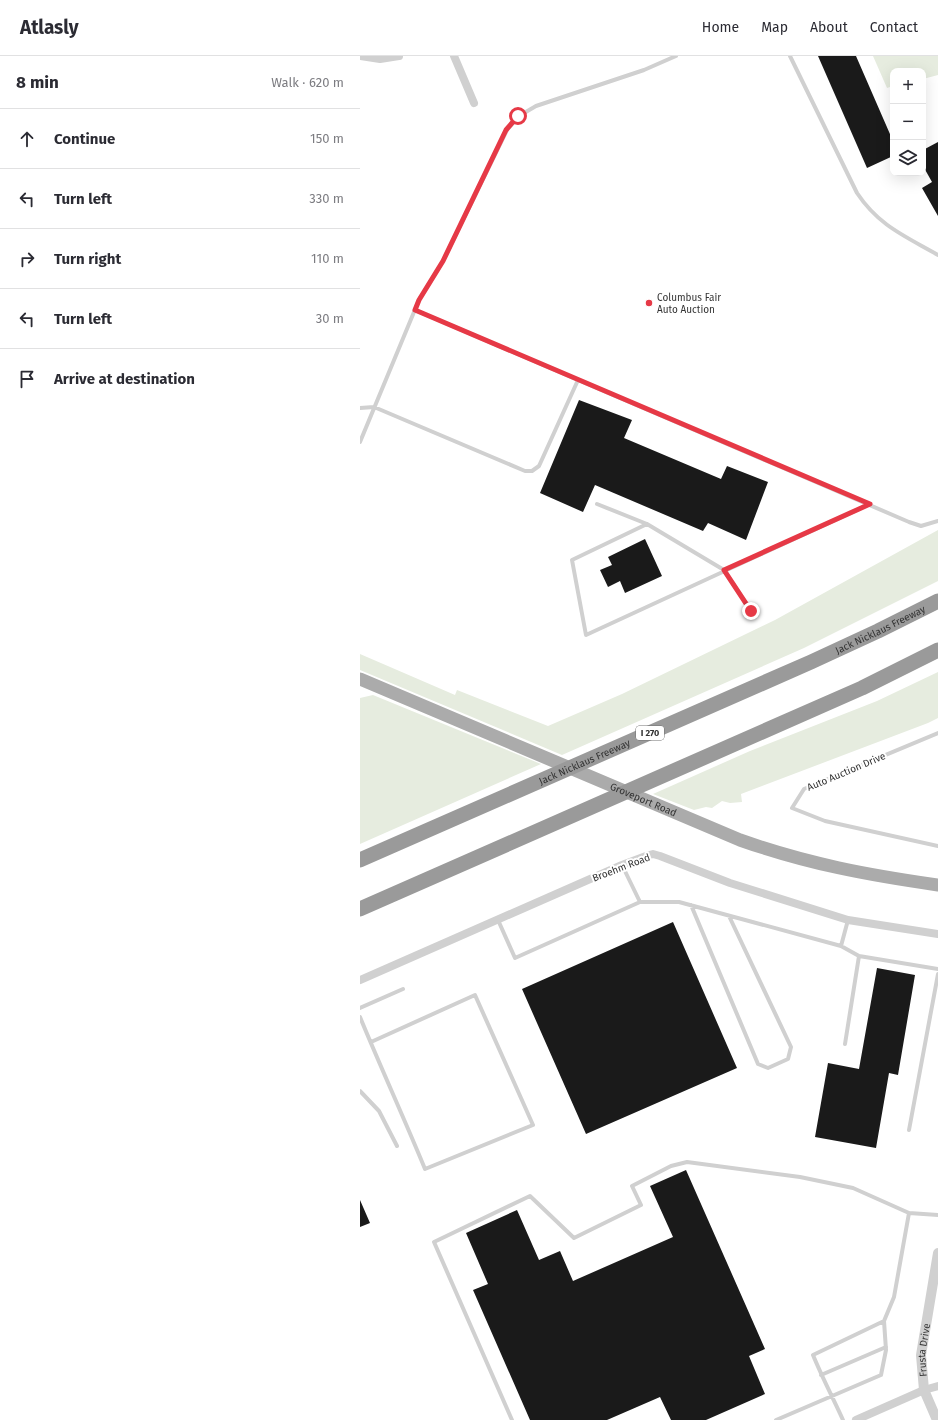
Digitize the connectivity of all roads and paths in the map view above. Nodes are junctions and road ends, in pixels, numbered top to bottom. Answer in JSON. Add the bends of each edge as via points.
{"nodes":[{"id":1,"x":360,"y":56,"type":"edge"},
{"id":2,"x":399,"y":56,"type":"edge"},
{"id":3,"x":454,"y":56,"type":"edge"},
{"id":4,"x":676,"y":56,"type":"edge"},
{"id":5,"x":790,"y":56,"type":"edge"},
{"id":6,"x":474,"y":103,"type":"dead end"},
{"id":7,"x":938,"y":255,"type":"edge"},
{"id":8,"x":415,"y":310,"type":"junction"},
{"id":9,"x":578,"y":380,"type":"junction"},
{"id":10,"x":374,"y":407,"type":"junction"},
{"id":11,"x":360,"y":408,"type":"edge"},
{"id":12,"x":360,"y":442,"type":"edge"},
{"id":13,"x":597,"y":504,"type":"dead end"},
{"id":14,"x":870,"y":504,"type":"junction"},
{"id":15,"x":938,"y":521,"type":"edge"},
{"id":16,"x":647,"y":524,"type":"junction"},
{"id":17,"x":724,"y":570,"type":"junction"},
{"id":18,"x":938,"y":594,"type":"edge"},
{"id":19,"x":938,"y":601,"type":"edge"},
{"id":20,"x":751,"y":611,"type":"dead end"},
{"id":21,"x":878,"y":631,"type":"junction"},
{"id":22,"x":938,"y":650,"type":"edge"},
{"id":23,"x":360,"y":678,"type":"edge"},
{"id":24,"x":938,"y":733,"type":"edge"},
{"id":25,"x":938,"y":846,"type":"edge"},
{"id":26,"x":360,"y":860,"type":"edge"},
{"id":27,"x":622,"y":865,"type":"junction"},
{"id":28,"x":938,"y":885,"type":"edge"},
{"id":29,"x":640,"y":902,"type":"junction"},
{"id":30,"x":691,"y":905,"type":"junction"},
{"id":31,"x":360,"y":909,"type":"edge"},
{"id":32,"x":729,"y":916,"type":"junction"},
{"id":33,"x":498,"y":920,"type":"junction"},
{"id":34,"x":848,"y":920,"type":"junction"},
{"id":35,"x":938,"y":934,"type":"edge"},
{"id":36,"x":841,"y":946,"type":"junction"},
{"id":37,"x":859,"y":956,"type":"junction"},
{"id":38,"x":938,"y":969,"type":"edge"},
{"id":39,"x":938,"y":974,"type":"edge"},
{"id":40,"x":360,"y":980,"type":"edge"},
{"id":41,"x":403,"y":988,"type":"dead end"},
{"id":42,"x":360,"y":1008,"type":"edge"},
{"id":43,"x":360,"y":1017,"type":"edge"},
{"id":44,"x":371,"y":1042,"type":"junction"},
{"id":45,"x":845,"y":1044,"type":"dead end"},
{"id":46,"x":360,"y":1091,"type":"edge"},
{"id":47,"x":909,"y":1130,"type":"dead end"},
{"id":48,"x":397,"y":1146,"type":"dead end"},
{"id":49,"x":909,"y":1213,"type":"junction"},
{"id":50,"x":938,"y":1216,"type":"edge"},
{"id":51,"x":938,"y":1254,"type":"edge"},
{"id":52,"x":884,"y":1320,"type":"junction"},
{"id":53,"x":886,"y":1347,"type":"junction"},
{"id":54,"x":821,"y":1375,"type":"junction"},
{"id":55,"x":938,"y":1386,"type":"edge"},
{"id":56,"x":924,"y":1390,"type":"junction"},
{"id":57,"x":831,"y":1396,"type":"junction"},
{"id":58,"x":512,"y":1420,"type":"edge"},
{"id":59,"x":776,"y":1420,"type":"edge"},
{"id":60,"x":843,"y":1420,"type":"edge"},
{"id":61,"x":856,"y":1420,"type":"edge"},
{"id":62,"x":937,"y":1420,"type":"edge"}],
"edges":[{"from":1,"to":2,"type":"street"},
{"from":3,"to":6,"type":"street"},
{"from":4,"to":8,"type":"lane","via":[[644,70],[536,106],[518,116],[506,130],[443,261]]},
{"from":5,"to":7,"type":"lane","via":[[857,194],[883,223]]},
{"from":8,"to":9,"type":"lane"},
{"from":8,"to":10,"type":"lane"},
{"from":9,"to":10,"type":"lane","via":[[539,466],[532,471],[525,471]]},
{"from":9,"to":14,"type":"lane"},
{"from":10,"to":11,"type":"lane"},
{"from":10,"to":12,"type":"lane"},
{"from":13,"to":16,"type":"lane"},
{"from":14,"to":15,"type":"lane","via":[[921,526]]},
{"from":14,"to":17,"type":"lane"},
{"from":16,"to":17,"type":"lane"},
{"from":16,"to":17,"type":"lane","via":[[572,560],[586,635]]},
{"from":17,"to":20,"type":"lane"},
{"from":18,"to":21,"type":"highway"},
{"from":19,"to":21,"type":"highway","name":"Jack Nicklaus Freeway","number":"I 270"},
{"from":21,"to":26,"type":"highway","name":"Jack Nicklaus Freeway","number":"I 270"},
{"from":22,"to":31,"type":"highway","via":[[848,694]]},
{"from":23,"to":28,"type":"main road","name":"Groveport Road","via":[[740,840],[785,855],[849,871]]},
{"from":24,"to":25,"type":"lane","name":"Auto Auction Drive","via":[[804,789],[792,808],[825,821]]},
{"from":27,"to":29,"type":"lane"},
{"from":27,"to":33,"type":"street","name":"Broehm Road"},
{"from":27,"to":34,"type":"street","name":"Broehm Road","via":[[646,856],[660,856],[730,883]]},
{"from":29,"to":30,"type":"lane","via":[[679,902]]},
{"from":29,"to":33,"type":"lane","via":[[515,958]]},
{"from":30,"to":32,"type":"lane"},
{"from":30,"to":32,"type":"lane","via":[[758,1064],[768,1068],[788,1059],[791,1047]]},
{"from":32,"to":36,"type":"lane"},
{"from":33,"to":40,"type":"street","name":"Broehm Road"},
{"from":34,"to":35,"type":"street","name":"Broehm Road"},
{"from":34,"to":36,"type":"lane"},
{"from":36,"to":37,"type":"lane"},
{"from":37,"to":38,"type":"lane"},
{"from":37,"to":45,"type":"lane"},
{"from":39,"to":47,"type":"lane"},
{"from":41,"to":42,"type":"lane"},
{"from":43,"to":44,"type":"lane"},
{"from":44,"to":44,"type":"lane","via":[[425,1169],[533,1125],[475,995]]},
{"from":46,"to":48,"type":"lane","via":[[379,1111]]},
{"from":49,"to":50,"type":"lane"},
{"from":49,"to":52,"type":"lane","via":[[894,1297]]},
{"from":49,"to":58,"type":"lane","via":[[853,1188],[800,1177],[687,1162],[672,1166],[632,1186],[641,1205],[574,1238],[530,1196],[434,1242]]},
{"from":51,"to":56,"type":"street","name":"Frusta Drive","via":[[921,1355]]},
{"from":52,"to":53,"type":"lane"},
{"from":52,"to":54,"type":"lane","via":[[813,1355]]},
{"from":53,"to":54,"type":"lane"},
{"from":53,"to":57,"type":"lane","via":[[881,1375]]},
{"from":54,"to":57,"type":"lane"},
{"from":55,"to":56,"type":"street"},
{"from":56,"to":61,"type":"street"},
{"from":56,"to":62,"type":"street","name":"Frusta Drive"},
{"from":57,"to":59,"type":"lane"},
{"from":57,"to":60,"type":"lane"}]}
